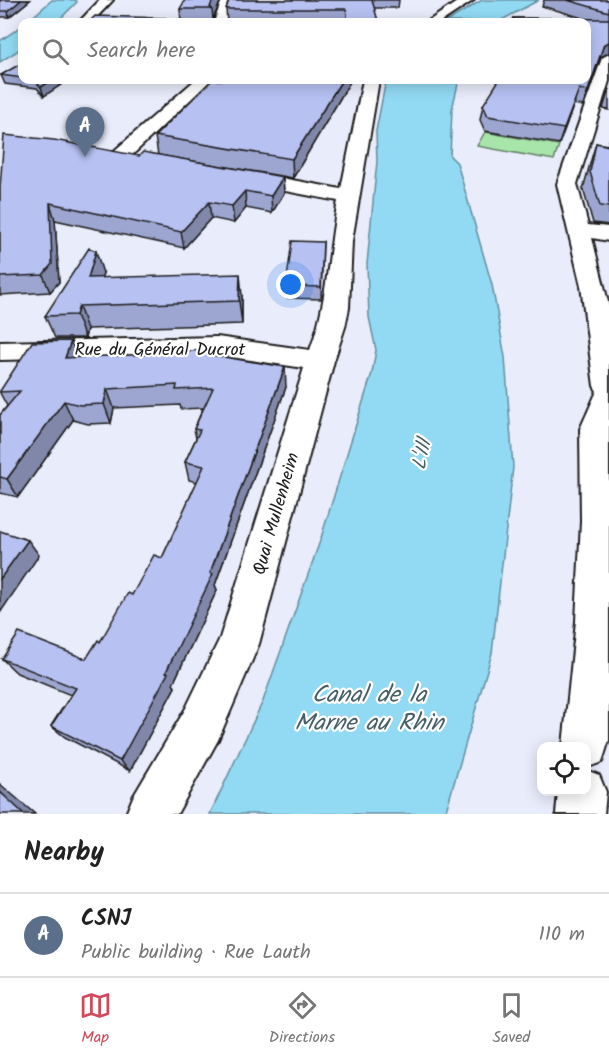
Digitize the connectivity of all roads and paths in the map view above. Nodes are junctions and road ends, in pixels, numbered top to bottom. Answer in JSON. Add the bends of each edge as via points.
{"nodes":[{"id":1,"x":107,"y":0,"type":"edge"},
{"id":2,"x":228,"y":0,"type":"edge"},
{"id":3,"x":468,"y":0,"type":"edge"},
{"id":4,"x":89,"y":18,"type":"edge"},
{"id":5,"x":221,"y":18,"type":"edge"},
{"id":6,"x":439,"y":18,"type":"edge"},
{"id":7,"x":609,"y":58,"type":"edge"},
{"id":8,"x":199,"y":84,"type":"edge"},
{"id":9,"x":370,"y":84,"type":"edge"},
{"id":10,"x":99,"y":151,"type":"edge"},
{"id":11,"x":121,"y":155,"type":"junction"},
{"id":12,"x":145,"y":159,"type":"edge"},
{"id":13,"x":226,"y":174,"type":"edge"},
{"id":14,"x":350,"y":196,"type":"junction"},
{"id":15,"x":579,"y":230,"type":"junction"},
{"id":16,"x":609,"y":234,"type":"edge"},
{"id":17,"x":320,"y":361,"type":"junction"},
{"id":18,"x":6,"y":363,"type":"edge"},
{"id":19,"x":607,"y":404,"type":"edge"},
{"id":20,"x":599,"y":707,"type":"edge"},
{"id":21,"x":588,"y":742,"type":"edge"},
{"id":22,"x":582,"y":796,"type":"edge"},
{"id":23,"x":150,"y":814,"type":"edge"},
{"id":24,"x":580,"y":814,"type":"edge"}],
"edges":[{"from":1,"to":4,"type":"street"},
{"from":2,"to":5,"type":"street"},
{"from":3,"to":6,"type":"street"},
{"from":7,"to":15,"type":"street","via":[[567,184]]},
{"from":8,"to":11,"type":"street"},
{"from":9,"to":14,"type":"street","name":"Quai Mullenheim"},
{"from":10,"to":11,"type":"street"},
{"from":11,"to":12,"type":"street"},
{"from":13,"to":14,"type":"street"},
{"from":14,"to":17,"type":"street","name":"Quai Mullenheim","via":[[341,241],[336,308]]},
{"from":15,"to":16,"type":"street"},
{"from":15,"to":19,"type":"street","via":[[593,286]]},
{"from":17,"to":18,"type":"street","name":"Rue du Général Ducrot","via":[[217,346],[30,350]]},
{"from":17,"to":23,"type":"street","name":"Quai Mullenheim","via":[[239,644],[202,724]]},
{"from":19,"to":20,"type":"street","via":[[595,429]]},
{"from":20,"to":21,"type":"street"},
{"from":22,"to":24,"type":"street"}]}
